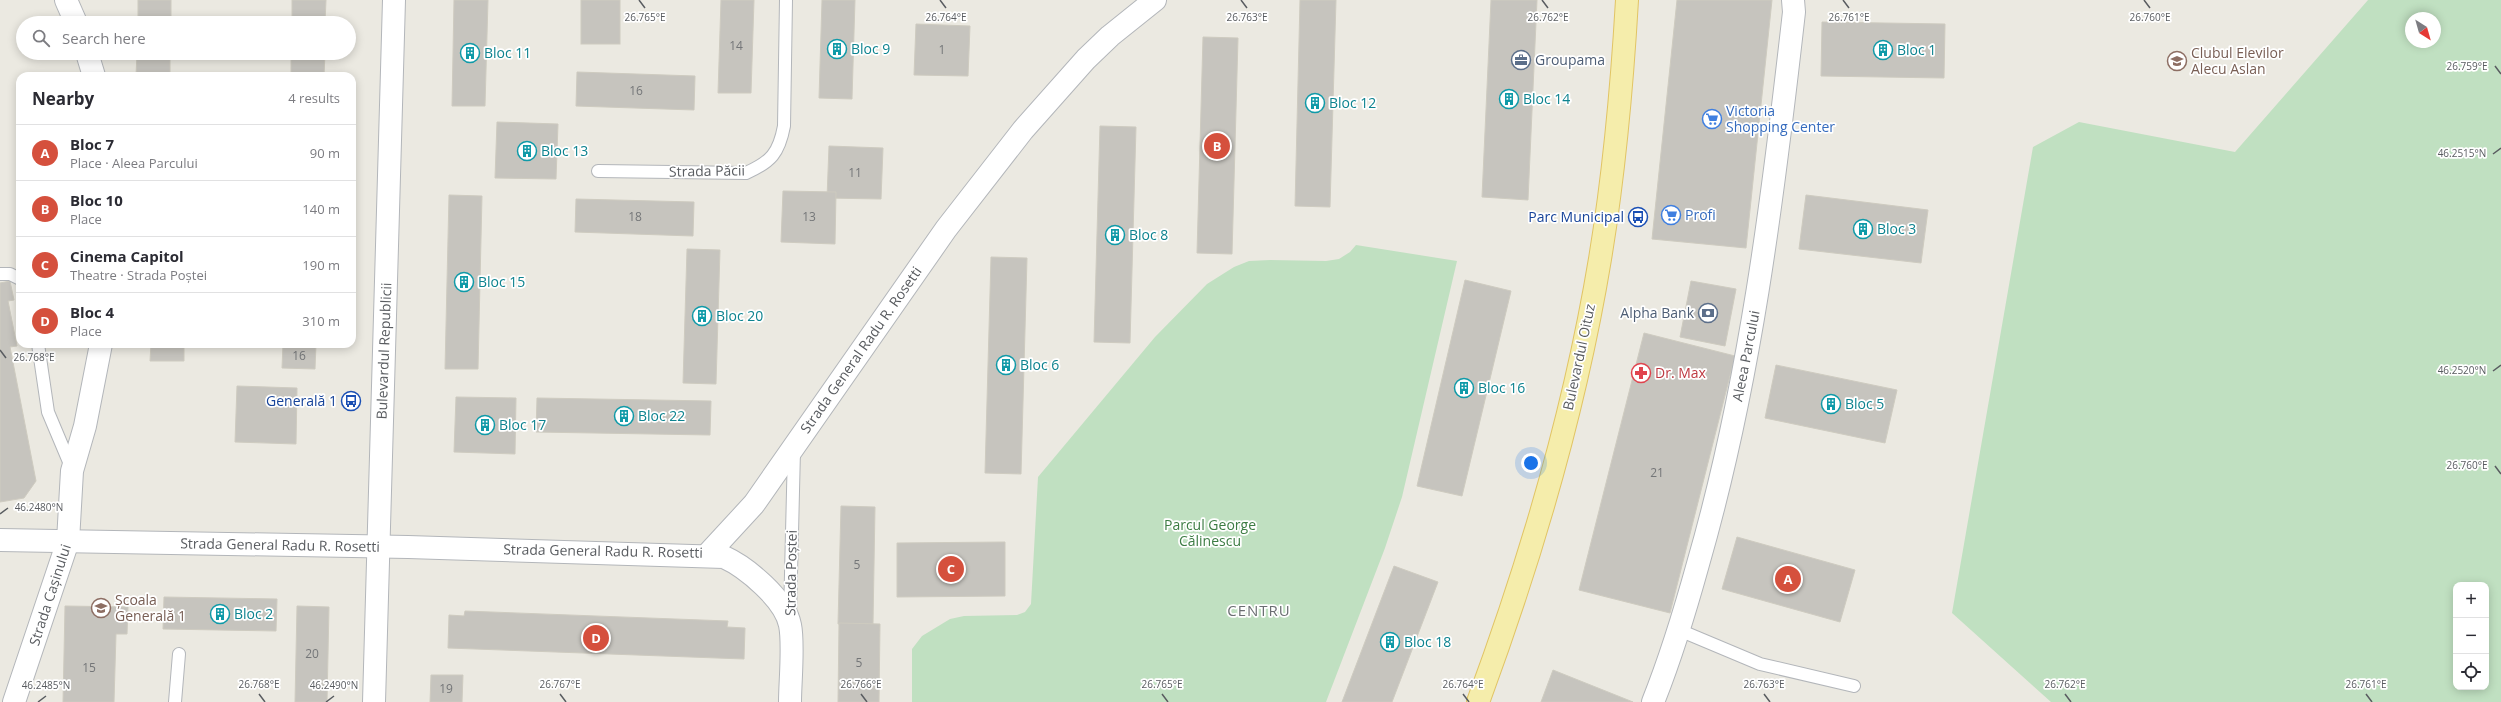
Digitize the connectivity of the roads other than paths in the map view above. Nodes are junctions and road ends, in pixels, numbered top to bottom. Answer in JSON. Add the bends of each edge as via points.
{"nodes":[{"id":1,"x":66,"y":0,"type":"edge"},
{"id":2,"x":394,"y":0,"type":"edge"},
{"id":3,"x":786,"y":0,"type":"edge"},
{"id":4,"x":1155,"y":0,"type":"edge"},
{"id":5,"x":1627,"y":0,"type":"edge"},
{"id":6,"x":1793,"y":0,"type":"edge"},
{"id":7,"x":73,"y":16,"type":"edge"},
{"id":8,"x":89,"y":60,"type":"edge"},
{"id":9,"x":93,"y":72,"type":"edge"},
{"id":10,"x":598,"y":171,"type":"dead end"},
{"id":11,"x":0,"y":274,"type":"edge"},
{"id":12,"x":16,"y":277,"type":"edge"},
{"id":13,"x":39,"y":348,"type":"edge"},
{"id":14,"x":100,"y":348,"type":"edge"},
{"id":15,"x":794,"y":445,"type":"junction"},
{"id":16,"x":72,"y":471,"type":"junction"},
{"id":17,"x":0,"y":540,"type":"edge"},
{"id":18,"x":68,"y":541,"type":"junction"},
{"id":19,"x":378,"y":546,"type":"junction"},
{"id":20,"x":707,"y":555,"type":"junction"},
{"id":21,"x":790,"y":625,"type":"junction"},
{"id":22,"x":1679,"y":630,"type":"junction"},
{"id":23,"x":179,"y":654,"type":"dead end"},
{"id":24,"x":1854,"y":686,"type":"dead end"},
{"id":25,"x":14,"y":702,"type":"edge"},
{"id":26,"x":175,"y":702,"type":"edge"},
{"id":27,"x":374,"y":702,"type":"edge"},
{"id":28,"x":790,"y":702,"type":"edge"},
{"id":29,"x":1478,"y":702,"type":"edge"},
{"id":30,"x":1653,"y":702,"type":"edge"}],
"edges":[{"from":1,"to":7,"type":"street"},
{"from":2,"to":19,"type":"street","name":"Bulevardul Republicii"},
{"from":3,"to":10,"type":"lane","name":"Strada Păcii","via":[[784,126],[781,142],[774,155],[760,167],[746,173]]},
{"from":4,"to":15,"type":"street","name":"Strada General Radu R. Rosetti","via":[[1086,59],[1022,130],[946,229]]},
{"from":5,"to":29,"type":"main road","name":"Bulevardul Oituz","via":[[1611,184],[1600,260],[1583,346],[1560,444],[1513,607]]},
{"from":6,"to":22,"type":"street","name":"Aleea Parcului","via":[[1794,12],[1775,186],[1744,372],[1714,508]]},
{"from":8,"to":9,"type":"street"},
{"from":11,"to":12,"type":"lane"},
{"from":13,"to":16,"type":"lane","via":[[48,412]]},
{"from":14,"to":16,"type":"street","name":"Strada Cașinului","via":[[85,426]]},
{"from":15,"to":20,"type":"street","name":"Strada General Radu R. Rosetti","via":[[754,504]]},
{"from":15,"to":21,"type":"lane","name":"Strada Poștei"},
{"from":16,"to":18,"type":"street","name":"Strada Cașinului"},
{"from":17,"to":18,"type":"street","name":"Strada General Radu R. Rosetti"},
{"from":18,"to":19,"type":"street","name":"Strada General Radu R. Rosetti"},
{"from":18,"to":25,"type":"street","name":"Strada Cașinului"},
{"from":19,"to":20,"type":"street","name":"Strada General Radu R. Rosetti"},
{"from":19,"to":27,"type":"street","name":"Bulevardul Republicii"},
{"from":20,"to":21,"type":"street","name":"Strada Poștei","via":[[724,557],[751,574],[773,596]]},
{"from":21,"to":28,"type":"street","name":"Strada Poștei"},
{"from":22,"to":24,"type":"lane","via":[[1760,664]]},
{"from":22,"to":30,"type":"street","name":"Aleea Parcului"},
{"from":23,"to":26,"type":"lane"}]}
